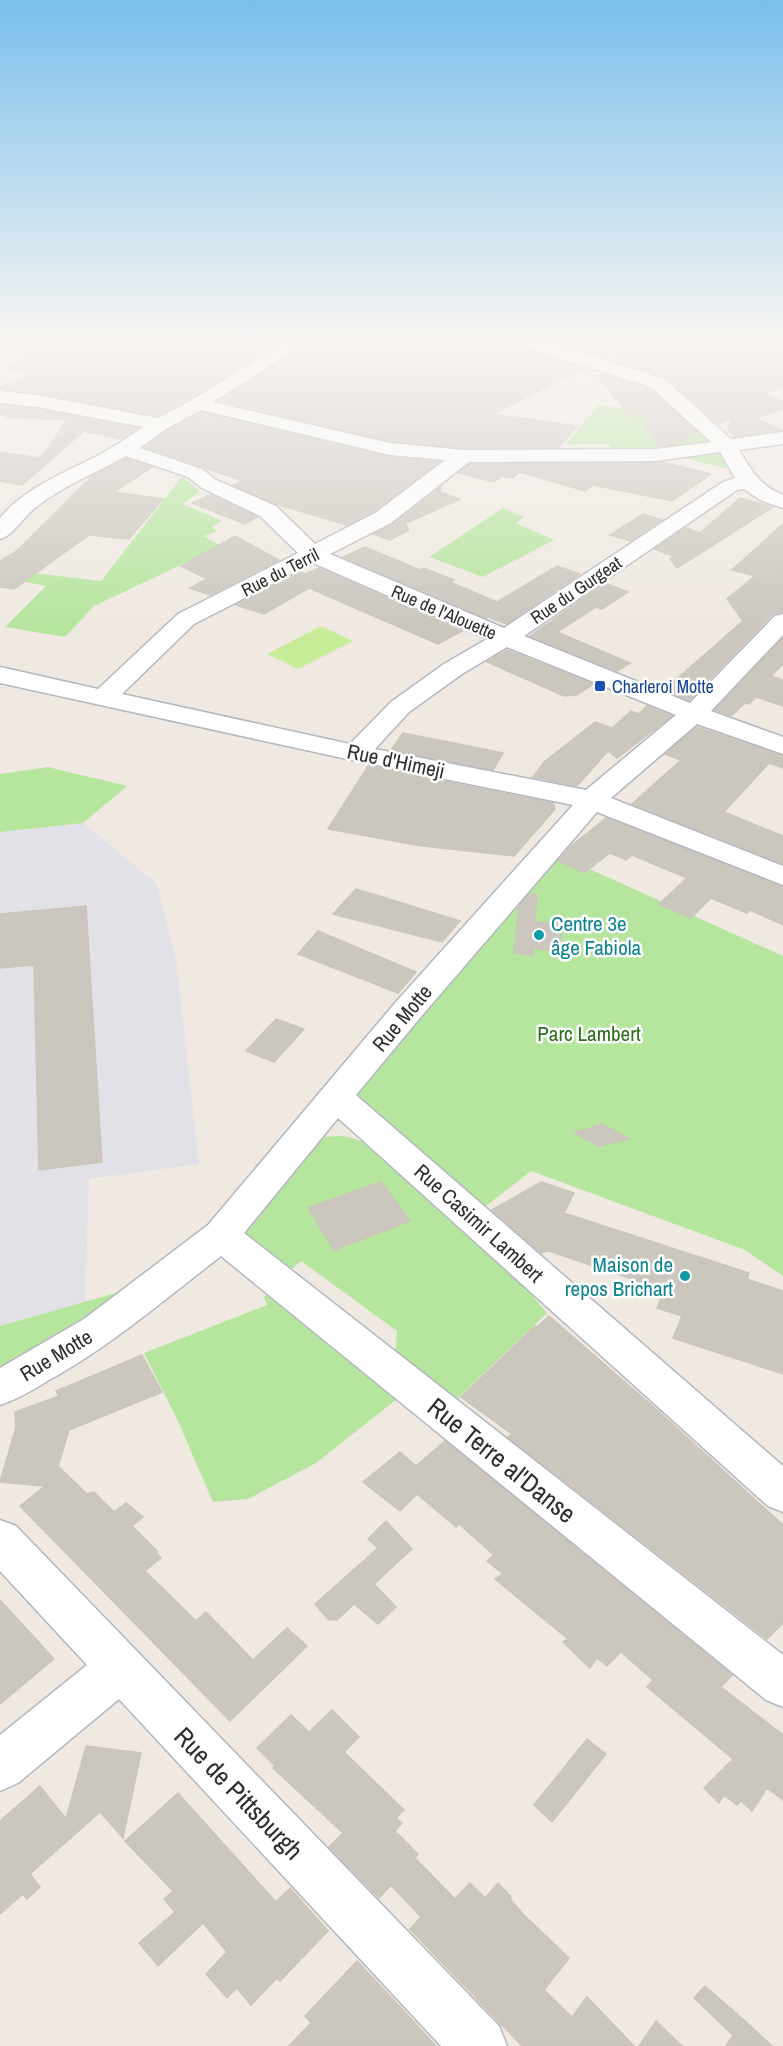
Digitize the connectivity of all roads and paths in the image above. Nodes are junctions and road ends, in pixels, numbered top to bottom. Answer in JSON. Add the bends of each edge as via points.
{"nodes":[{"id":1,"x":141,"y":437,"type":"edge"},
{"id":2,"x":341,"y":437,"type":"edge"},
{"id":3,"x":718,"y":437,"type":"edge"},
{"id":4,"x":783,"y":438,"type":"edge"},
{"id":5,"x":726,"y":445,"type":"junction"},
{"id":6,"x":124,"y":449,"type":"junction"},
{"id":7,"x":656,"y":455,"type":"junction"},
{"id":8,"x":464,"y":456,"type":"junction"},
{"id":9,"x":747,"y":481,"type":"junction"},
{"id":10,"x":783,"y":502,"type":"edge"},
{"id":11,"x":4,"y":522,"type":"edge"},
{"id":12,"x":315,"y":555,"type":"junction"},
{"id":13,"x":783,"y":621,"type":"edge"},
{"id":14,"x":504,"y":638,"type":"junction"},
{"id":15,"x":0,"y":675,"type":"edge"},
{"id":16,"x":104,"y":697,"type":"junction"},
{"id":17,"x":693,"y":714,"type":"junction"},
{"id":18,"x":783,"y":746,"type":"edge"},
{"id":19,"x":356,"y":753,"type":"junction"},
{"id":20,"x":592,"y":800,"type":"junction"},
{"id":21,"x":783,"y":876,"type":"edge"},
{"id":22,"x":337,"y":1096,"type":"junction"},
{"id":23,"x":220,"y":1235,"type":"junction"},
{"id":24,"x":0,"y":1388,"type":"edge"},
{"id":25,"x":783,"y":1493,"type":"edge"},
{"id":26,"x":0,"y":1540,"type":"edge"},
{"id":27,"x":120,"y":1668,"type":"junction"},
{"id":28,"x":783,"y":1684,"type":"edge"},
{"id":29,"x":0,"y":1766,"type":"edge"},
{"id":30,"x":479,"y":2046,"type":"edge"}],
"edges":[{"from":1,"to":6,"type":"street"},
{"from":2,"to":8,"type":"street","via":[[390,449]]},
{"from":3,"to":5,"type":"street"},
{"from":4,"to":5,"type":"street"},
{"from":5,"to":7,"type":"street"},
{"from":5,"to":9,"type":"street"},
{"from":6,"to":11,"type":"street","via":[[47,488]]},
{"from":6,"to":12,"type":"street","name":"Rue de l'Alouette","via":[[195,472],[209,484],[268,511],[292,538]]},
{"from":7,"to":8,"type":"street"},
{"from":7,"to":9,"type":"street"},
{"from":8,"to":12,"type":"street","name":"Rue du Terril","via":[[383,518]]},
{"from":9,"to":10,"type":"street"},
{"from":9,"to":14,"type":"street","name":"Rue du Gurgeat","via":[[730,486]]},
{"from":12,"to":14,"type":"street","name":"Rue de l'Alouette"},
{"from":12,"to":16,"type":"street","name":"Rue du Terril","via":[[186,619]]},
{"from":13,"to":17,"type":"street","name":"Rue Motte"},
{"from":14,"to":17,"type":"street","name":"Rue de l'Alouette"},
{"from":14,"to":19,"type":"street","name":"Rue du Gurgeat","via":[[400,707]]},
{"from":15,"to":16,"type":"street","name":"Rue d'Himeji"},
{"from":16,"to":19,"type":"street","name":"Rue d'Himeji"},
{"from":17,"to":18,"type":"street","name":"Rue de l'Alouette"},
{"from":17,"to":20,"type":"street","name":"Rue Motte"},
{"from":19,"to":20,"type":"street","name":"Rue d'Himeji"},
{"from":20,"to":21,"type":"street","name":"Rue d'Himeji"},
{"from":20,"to":22,"type":"street","name":"Rue Motte"},
{"from":22,"to":23,"type":"street","name":"Rue Motte"},
{"from":22,"to":25,"type":"street","name":"Rue Casimir Lambert"},
{"from":23,"to":24,"type":"street","name":"Rue Motte","via":[[98,1330]]},
{"from":23,"to":28,"type":"street","name":"Rue Terre al'Danse"},
{"from":26,"to":27,"type":"street","name":"Rue de Pittsburgh"},
{"from":27,"to":29,"type":"street"},
{"from":27,"to":30,"type":"street","name":"Rue de Pittsburgh"}]}
